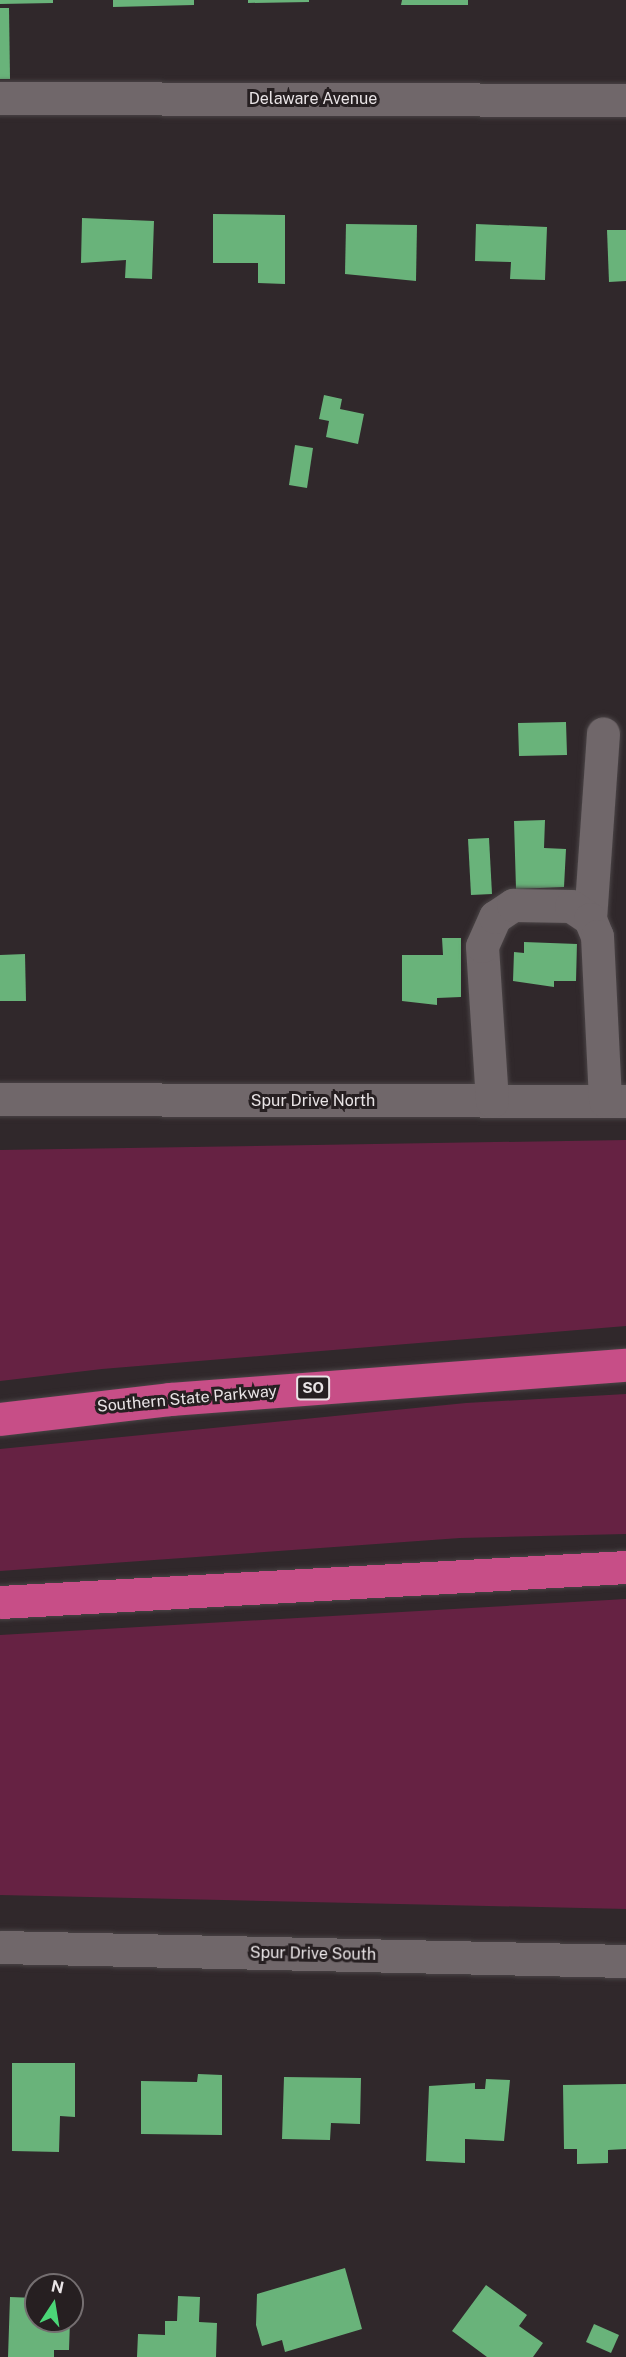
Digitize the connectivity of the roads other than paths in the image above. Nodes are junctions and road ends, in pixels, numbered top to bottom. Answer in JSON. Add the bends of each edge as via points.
{"nodes":[{"id":1,"x":0,"y":98,"type":"edge"},
{"id":2,"x":626,"y":100,"type":"edge"},
{"id":3,"x":603,"y":733,"type":"dead end"},
{"id":4,"x":590,"y":919,"type":"junction"},
{"id":5,"x":0,"y":1099,"type":"edge"},
{"id":6,"x":492,"y":1101,"type":"junction"},
{"id":7,"x":616,"y":1101,"type":"edge"},
{"id":8,"x":626,"y":1365,"type":"edge"},
{"id":9,"x":0,"y":1419,"type":"edge"},
{"id":10,"x":626,"y":1567,"type":"edge"},
{"id":11,"x":0,"y":1602,"type":"edge"},
{"id":12,"x":0,"y":1947,"type":"edge"},
{"id":13,"x":626,"y":1961,"type":"edge"}],
"edges":[{"from":1,"to":2,"type":"street","name":"Delaware Avenue"},
{"from":3,"to":4,"type":"street"},
{"from":4,"to":6,"type":"street","via":[[571,906],[513,905],[495,917],[482,946]]},
{"from":4,"to":7,"type":"street","via":[[597,936]]},
{"from":5,"to":6,"type":"street","name":"Spur Drive North"},
{"from":6,"to":7,"type":"street","name":"Spur Drive North"},
{"from":8,"to":9,"type":"highway","name":"Southern State Parkway","number":"SO","via":[[170,1399]]},
{"from":10,"to":11,"type":"highway"},
{"from":12,"to":13,"type":"street","name":"Spur Drive South"}]}
